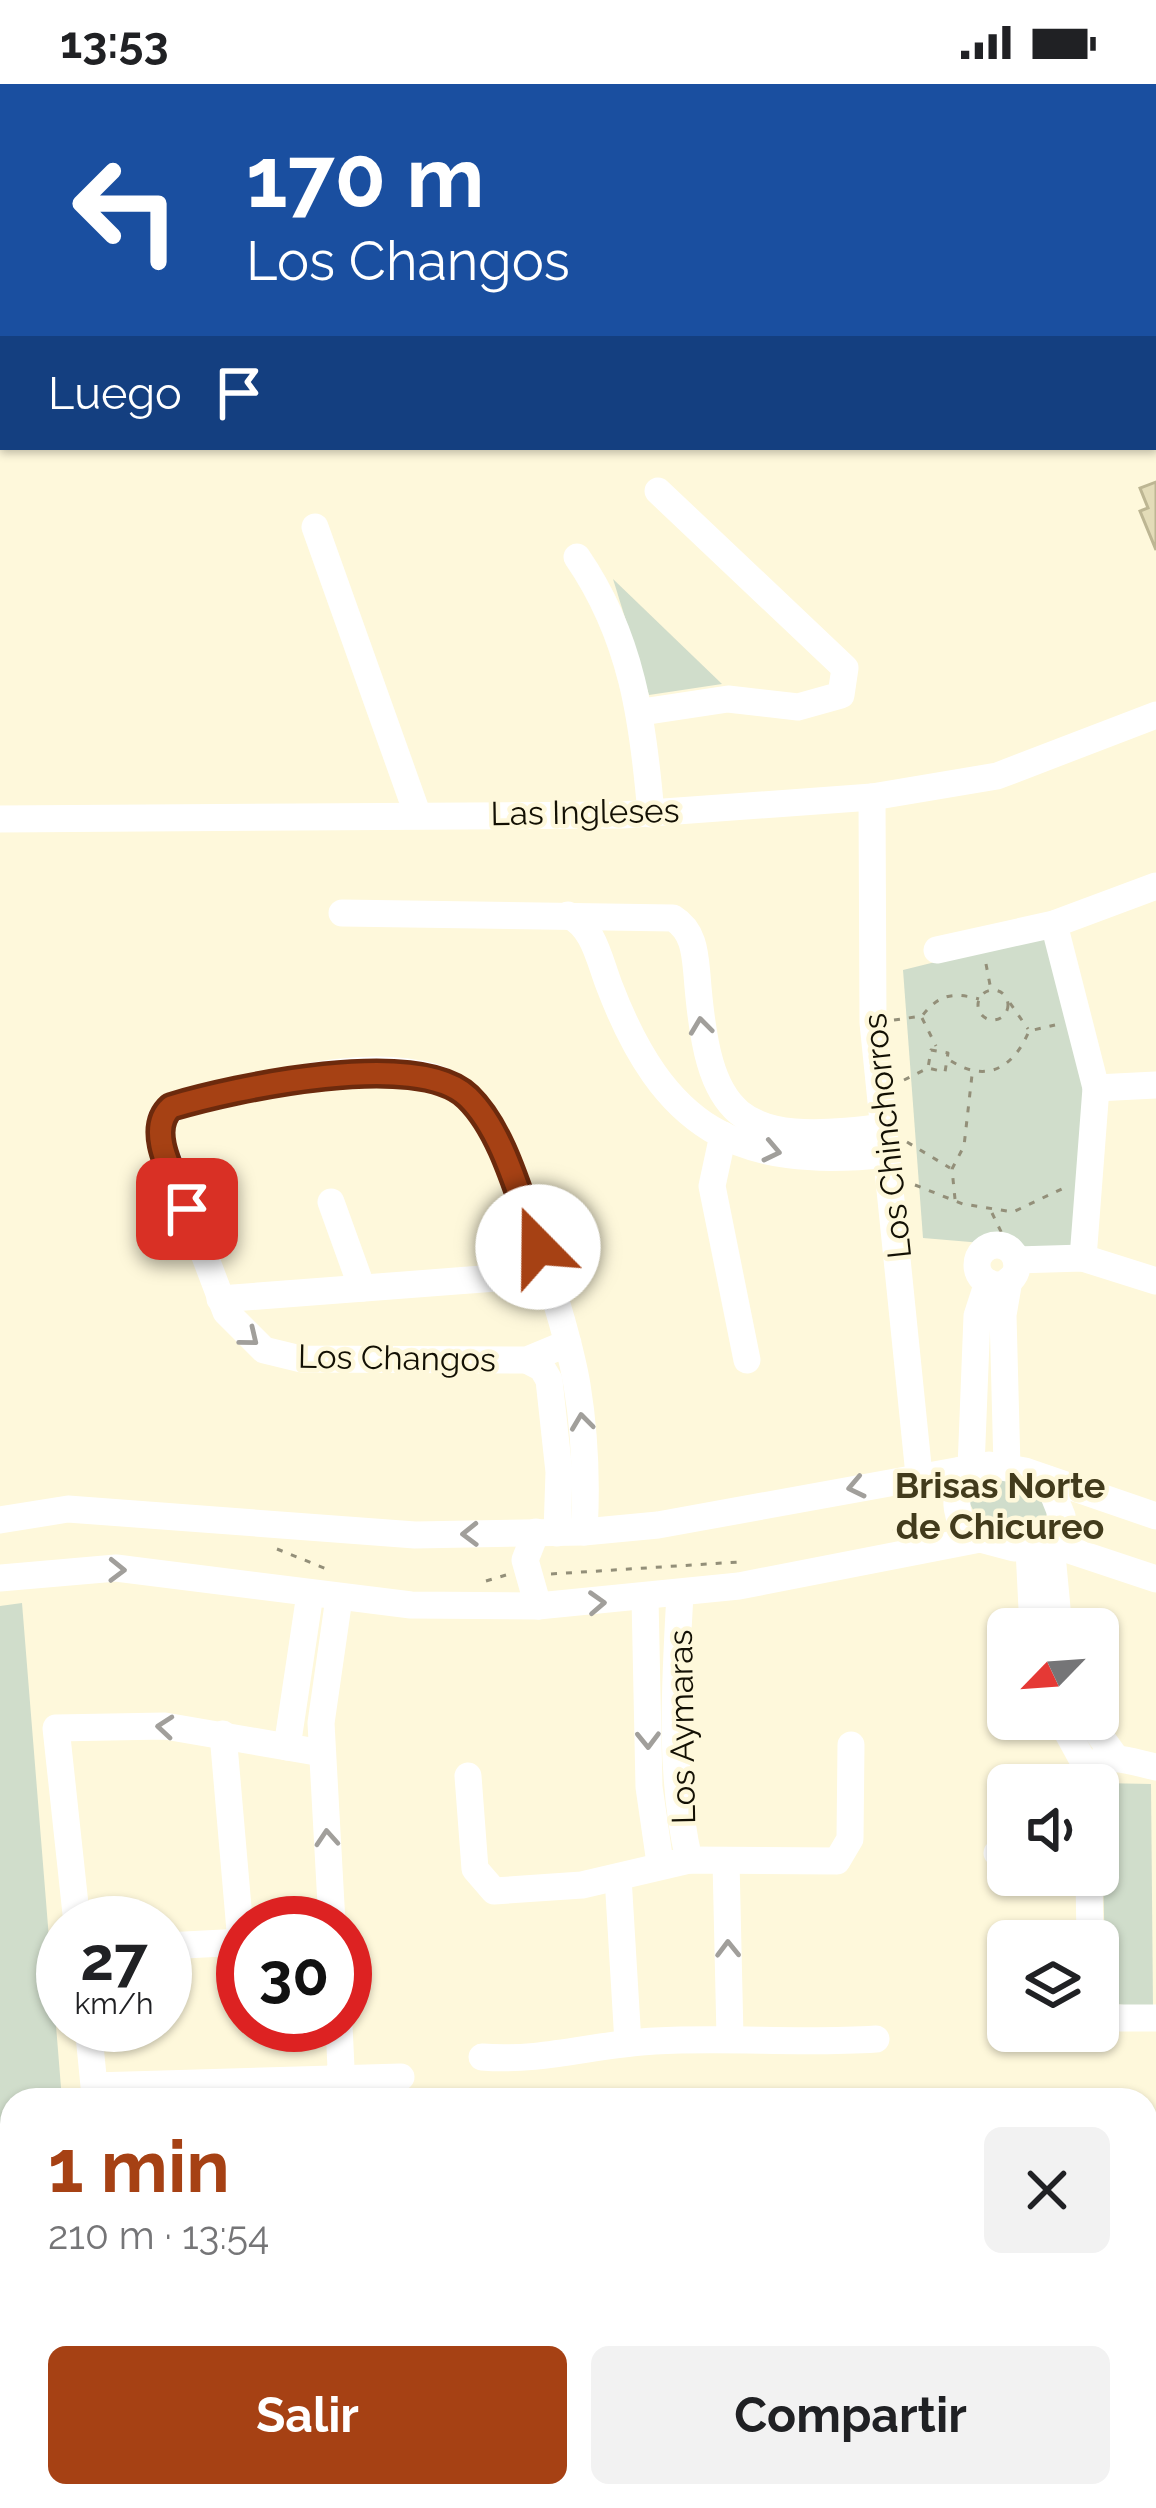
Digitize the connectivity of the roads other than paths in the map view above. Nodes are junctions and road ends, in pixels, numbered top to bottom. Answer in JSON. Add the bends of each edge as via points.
{"nodes":[{"id":1,"x":658,"y":490,"type":"dead end"},
{"id":2,"x":315,"y":526,"type":"dead end"},
{"id":3,"x":577,"y":557,"type":"dead end"},
{"id":4,"x":642,"y":712,"type":"junction"},
{"id":5,"x":1156,"y":715,"type":"edge"},
{"id":6,"x":872,"y":797,"type":"junction"},
{"id":7,"x":417,"y":813,"type":"junction"},
{"id":8,"x":651,"y":814,"type":"junction"},
{"id":9,"x":0,"y":820,"type":"edge"},
{"id":10,"x":1156,"y":886,"type":"edge"},
{"id":11,"x":342,"y":913,"type":"dead end"},
{"id":12,"x":568,"y":915,"type":"junction"},
{"id":13,"x":619,"y":915,"type":"junction"},
{"id":14,"x":1054,"y":924,"type":"junction"},
{"id":15,"x":595,"y":949,"type":"junction"},
{"id":16,"x":937,"y":950,"type":"dead end"},
{"id":17,"x":712,"y":1079,"type":"junction"},
{"id":18,"x":1156,"y":1085,"type":"edge"},
{"id":19,"x":1096,"y":1088,"type":"junction"},
{"id":20,"x":673,"y":1101,"type":"junction"},
{"id":21,"x":723,"y":1136,"type":"junction"},
{"id":22,"x":888,"y":1152,"type":"junction"},
{"id":23,"x":331,"y":1202,"type":"dead end"},
{"id":24,"x":1083,"y":1258,"type":"junction"},
{"id":25,"x":1006,"y":1268,"type":"junction"},
{"id":26,"x":548,"y":1274,"type":"junction"},
{"id":27,"x":1156,"y":1281,"type":"edge"},
{"id":28,"x":362,"y":1288,"type":"junction"},
{"id":29,"x":220,"y":1299,"type":"junction"},
{"id":30,"x":568,"y":1343,"type":"junction"},
{"id":31,"x":527,"y":1360,"type":"junction"},
{"id":32,"x":747,"y":1360,"type":"dead end"},
{"id":33,"x":1007,"y":1467,"type":"junction"},
{"id":34,"x":966,"y":1469,"type":"junction"},
{"id":35,"x":919,"y":1475,"type":"junction"},
{"id":36,"x":1047,"y":1479,"type":"junction"},
{"id":37,"x":1156,"y":1516,"type":"edge"},
{"id":38,"x":0,"y":1520,"type":"edge"},
{"id":39,"x":559,"y":1532,"type":"junction"},
{"id":40,"x":980,"y":1538,"type":"junction"},
{"id":41,"x":1040,"y":1546,"type":"junction"},
{"id":42,"x":0,"y":1578,"type":"edge"},
{"id":43,"x":1156,"y":1579,"type":"edge"},
{"id":44,"x":680,"y":1594,"type":"junction"},
{"id":45,"x":324,"y":1596,"type":"junction"},
{"id":46,"x":644,"y":1598,"type":"junction"},
{"id":47,"x":538,"y":1606,"type":"junction"},
{"id":48,"x":1035,"y":1608,"type":"edge"},
{"id":49,"x":1054,"y":1608,"type":"edge"},
{"id":50,"x":223,"y":1734,"type":"junction"},
{"id":51,"x":1103,"y":1740,"type":"edge"},
{"id":52,"x":850,"y":1745,"type":"dead end"},
{"id":53,"x":287,"y":1747,"type":"junction"},
{"id":54,"x":322,"y":1753,"type":"junction"},
{"id":55,"x":1115,"y":1758,"type":"junction"},
{"id":56,"x":1094,"y":1764,"type":"edge"},
{"id":57,"x":1156,"y":1767,"type":"edge"},
{"id":58,"x":468,"y":1775,"type":"dead end"},
{"id":59,"x":689,"y":1861,"type":"junction"},
{"id":60,"x":726,"y":1862,"type":"junction"},
{"id":61,"x":660,"y":1864,"type":"junction"},
{"id":62,"x":617,"y":1877,"type":"junction"},
{"id":63,"x":74,"y":1896,"type":"edge"},
{"id":64,"x":238,"y":1896,"type":"edge"},
{"id":65,"x":330,"y":1896,"type":"edge"},
{"id":66,"x":1119,"y":2018,"type":"edge"},
{"id":67,"x":1156,"y":2018,"type":"edge"},
{"id":68,"x":730,"y":2036,"type":"junction"},
{"id":69,"x":876,"y":2039,"type":"dead end"},
{"id":70,"x":628,"y":2043,"type":"junction"},
{"id":71,"x":91,"y":2052,"type":"edge"},
{"id":72,"x":340,"y":2052,"type":"edge"},
{"id":73,"x":482,"y":2056,"type":"dead end"},
{"id":74,"x":400,"y":2077,"type":"dead end"},
{"id":75,"x":336,"y":2078,"type":"junction"}],
"edges":[{"from":1,"to":4,"type":"street","via":[[845,668],[841,695],[798,707],[728,699]]},
{"from":2,"to":7,"type":"street"},
{"from":3,"to":4,"type":"street","via":[[613,622]]},
{"from":4,"to":8,"type":"street"},
{"from":5,"to":6,"type":"street","name":"Las Ingleses","via":[[997,776]]},
{"from":6,"to":8,"type":"street","name":"Las Ingleses"},
{"from":6,"to":22,"type":"street","name":"Los Chinchorros","via":[[873,1023]]},
{"from":7,"to":8,"type":"street","name":"Las Ingleses"},
{"from":7,"to":9,"type":"street","name":"Las Ingleses"},
{"from":10,"to":14,"type":"street"},
{"from":11,"to":12,"type":"street"},
{"from":12,"to":13,"type":"street"},
{"from":12,"to":15,"type":"street"},
{"from":13,"to":15,"type":"street","via":[[599,929]]},
{"from":17,"to":13,"type":"street","one_way":true,"via":[[687,929],[673,917]]},
{"from":14,"to":16,"type":"street"},
{"from":14,"to":19,"type":"street"},
{"from":15,"to":20,"type":"street","via":[[641,1060]]},
{"from":17,"to":20,"type":"street"},
{"from":17,"to":22,"type":"street","via":[[737,1111],[779,1129],[830,1133]]},
{"from":18,"to":19,"type":"street"},
{"from":19,"to":24,"type":"street"},
{"from":20,"to":21,"type":"street"},
{"from":21,"to":22,"type":"street","one_way":true,"via":[[788,1155]]},
{"from":21,"to":32,"type":"street","via":[[712,1186]]},
{"from":22,"to":35,"type":"street","name":"Los Chinchorros"},
{"from":23,"to":28,"type":"street","name":"Los Changos"},
{"from":24,"to":25,"type":"street"},
{"from":24,"to":27,"type":"street"},
{"from":25,"to":33,"type":"street"},
{"from":25,"to":34,"type":"street","via":[[977,1316]]},
{"from":26,"to":28,"type":"street","name":"Los Changos"},
{"from":26,"to":29,"type":"street","name":"Los Changos","via":[[472,1100],[436,1078],[357,1073],[178,1105],[161,1118],[161,1140]]},
{"from":26,"to":30,"type":"street","name":"Los Changos"},
{"from":28,"to":29,"type":"street","name":"Los Changos"},
{"from":29,"to":31,"type":"street","name":"Los Changos","one_way":true,"via":[[242,1334],[288,1358]]},
{"from":30,"to":31,"type":"street","name":"Los Changos"},
{"from":39,"to":30,"type":"street","name":"Los Changos","one_way":true,"via":[[584,1443]]},
{"from":31,"to":39,"type":"street","name":"Los Changos","via":[[549,1380]]},
{"from":33,"to":34,"type":"street"},
{"from":33,"to":36,"type":"street"},
{"from":34,"to":35,"type":"street"},
{"from":34,"to":40,"type":"street","via":[[956,1508]]},
{"from":35,"to":39,"type":"street","one_way":true,"via":[[658,1525]]},
{"from":36,"to":37,"type":"street"},
{"from":36,"to":41,"type":"street","via":[[1062,1516]]},
{"from":39,"to":38,"type":"street","one_way":true,"via":[[415,1535],[68,1509]]},
{"from":39,"to":47,"type":"street","via":[[525,1560]]},
{"from":40,"to":41,"type":"street"},
{"from":40,"to":44,"type":"street"},
{"from":41,"to":43,"type":"street"},
{"from":41,"to":48,"type":"street"},
{"from":41,"to":49,"type":"street"},
{"from":42,"to":45,"type":"street","one_way":true,"via":[[116,1568]]},
{"from":44,"to":46,"type":"street"},
{"from":44,"to":59,"type":"street","name":"Los Aymaras","via":[[675,1749]]},
{"from":45,"to":47,"type":"street"},
{"from":45,"to":53,"type":"street"},
{"from":45,"to":54,"type":"street"},
{"from":47,"to":46,"type":"street","one_way":true},
{"from":46,"to":61,"type":"street","name":"Los Aymaras","one_way":true,"via":[[649,1787]]},
{"from":50,"to":53,"type":"street"},
{"from":50,"to":63,"type":"street","one_way":true,"via":[[56,1728]]},
{"from":50,"to":64,"type":"street"},
{"from":51,"to":55,"type":"street"},
{"from":52,"to":60,"type":"street","name":"Los Aymaras","via":[[850,1839],[837,1862]]},
{"from":53,"to":54,"type":"street"},
{"from":65,"to":54,"type":"street","one_way":true},
{"from":55,"to":56,"type":"street"},
{"from":55,"to":57,"type":"street"},
{"from":58,"to":62,"type":"street","name":"Los Aymaras","via":[[475,1869],[494,1891]]},
{"from":59,"to":60,"type":"street","name":"Los Aymaras"},
{"from":59,"to":61,"type":"street","name":"Los Aymaras"},
{"from":68,"to":60,"type":"street","name":"Los Aymaras","one_way":true},
{"from":61,"to":62,"type":"street","name":"Los Aymaras"},
{"from":62,"to":70,"type":"street"},
{"from":66,"to":67,"type":"street"},
{"from":68,"to":69,"type":"street","via":[[768,2044]]},
{"from":68,"to":70,"type":"street"},
{"from":70,"to":73,"type":"street","via":[[531,2061]]},
{"from":71,"to":75,"type":"street","via":[[94,2086]]},
{"from":72,"to":75,"type":"street"},
{"from":74,"to":75,"type":"street"}]}
